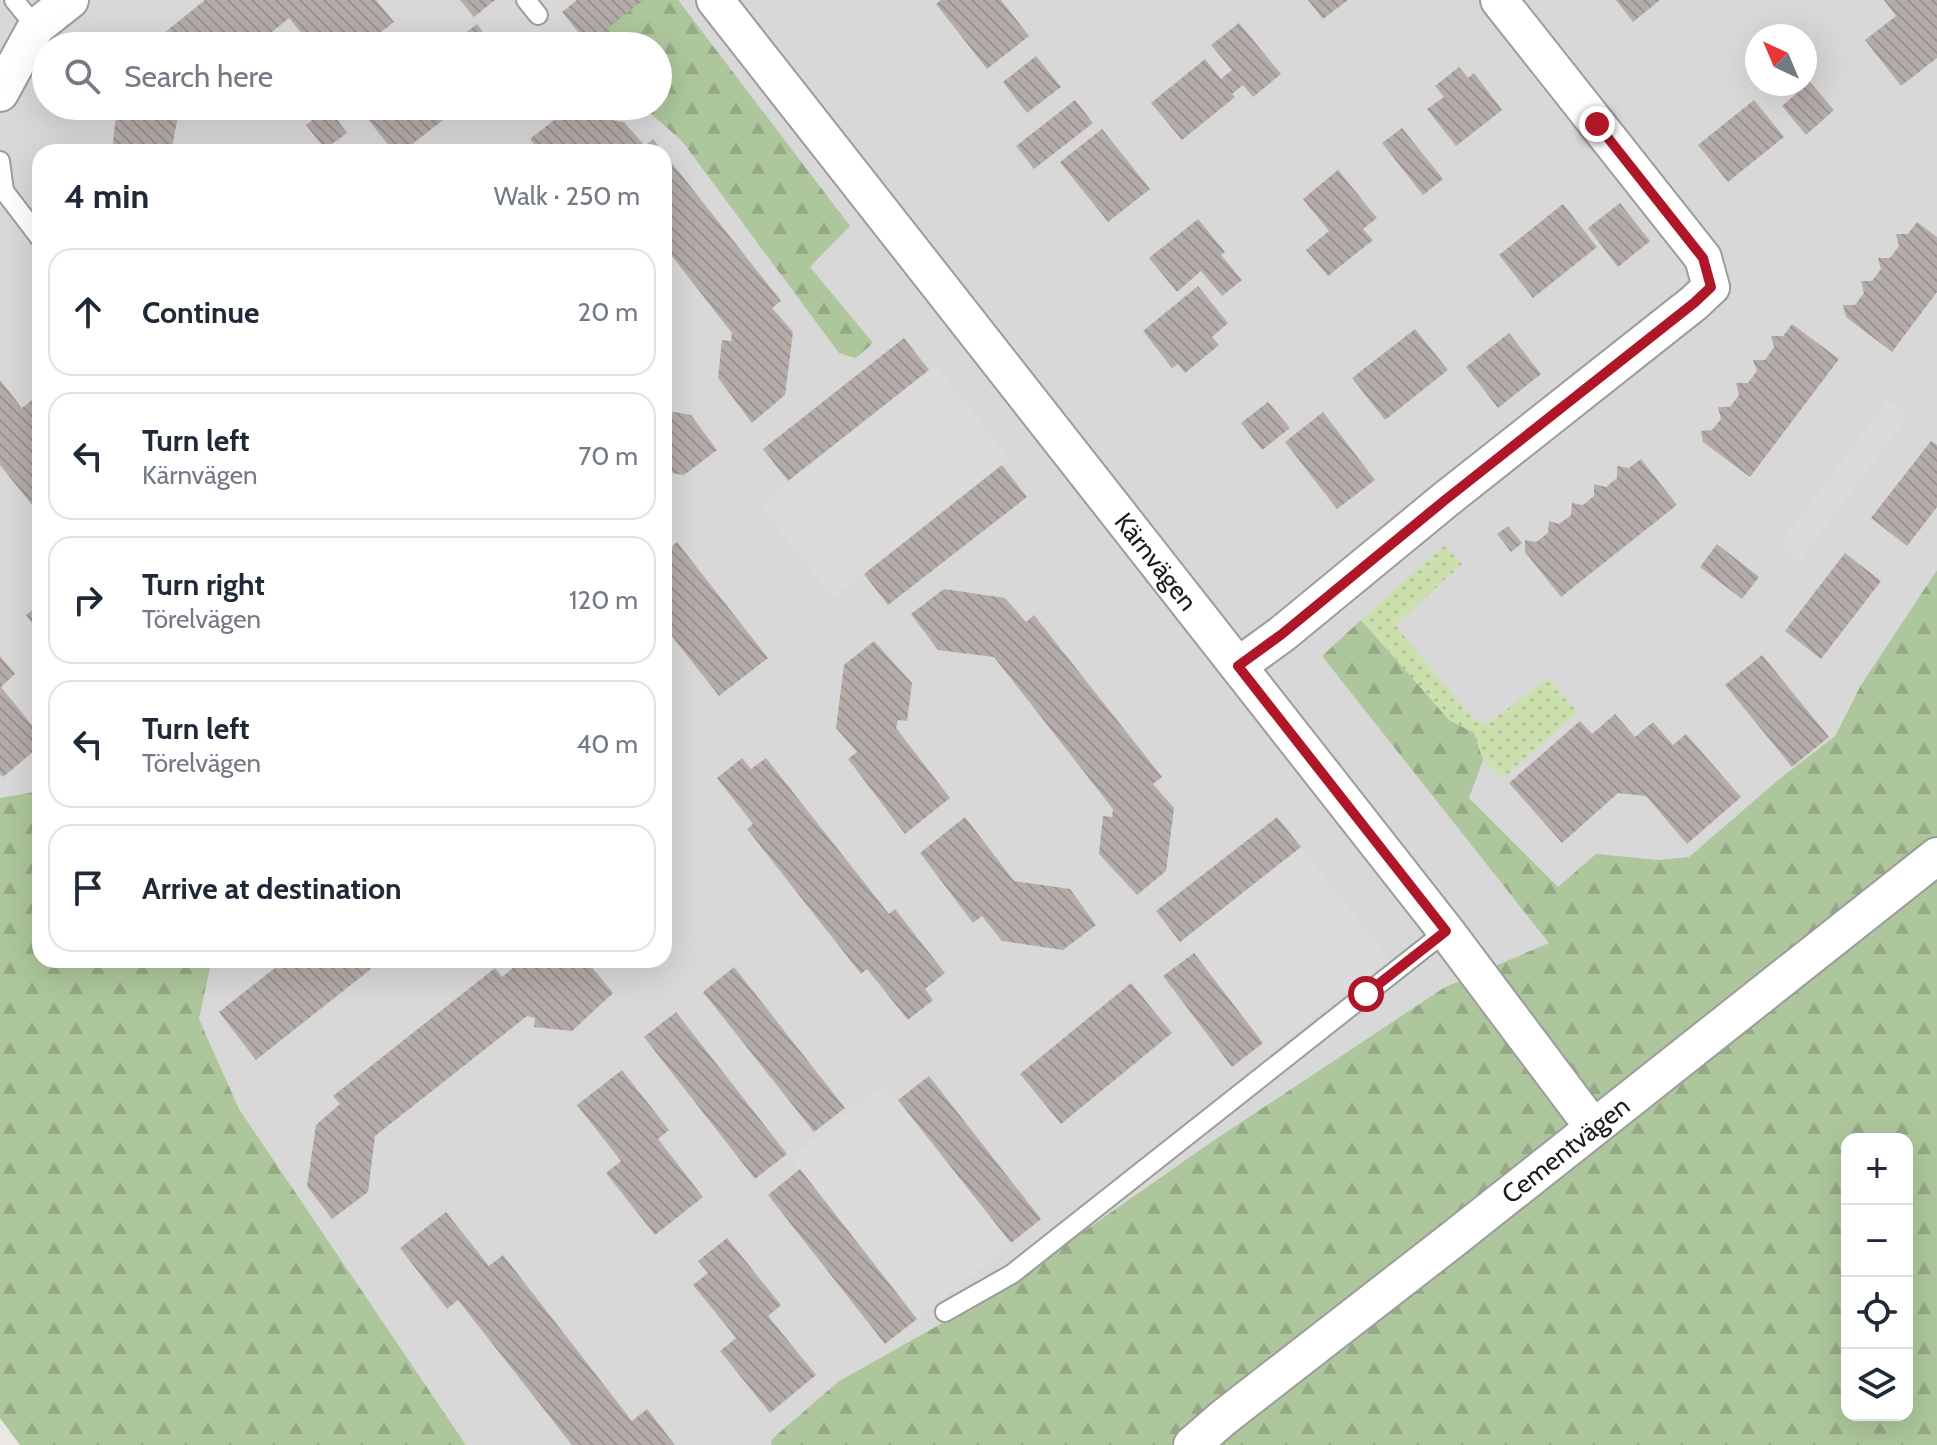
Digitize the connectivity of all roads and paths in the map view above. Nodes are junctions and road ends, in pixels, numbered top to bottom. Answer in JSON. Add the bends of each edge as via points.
{"nodes":[{"id":1,"x":70,"y":0,"type":"edge"},
{"id":2,"x":715,"y":0,"type":"edge"},
{"id":3,"x":1499,"y":0,"type":"edge"},
{"id":4,"x":25,"y":14,"type":"edge"},
{"id":5,"x":0,"y":93,"type":"edge"},
{"id":6,"x":0,"y":161,"type":"edge"},
{"id":7,"x":32,"y":228,"type":"edge"},
{"id":8,"x":1238,"y":666,"type":"junction"},
{"id":9,"x":1937,"y":856,"type":"edge"},
{"id":10,"x":1446,"y":931,"type":"junction"},
{"id":11,"x":1593,"y":1127,"type":"junction"},
{"id":12,"x":945,"y":1312,"type":"dead end"},
{"id":13,"x":1192,"y":1445,"type":"edge"}],
"edges":[{"from":1,"to":4,"type":"street"},
{"from":2,"to":8,"type":"street","name":"Kärnvägen"},
{"from":3,"to":8,"type":"street","via":[[1703,258],[1711,287]]},
{"from":4,"to":5,"type":"street"},
{"from":6,"to":7,"type":"lane","via":[[4,191]]},
{"from":8,"to":10,"type":"street","name":"Kärnvägen"},
{"from":9,"to":11,"type":"street","name":"Cementvägen"},
{"from":10,"to":11,"type":"street","name":"Kärnvägen"},
{"from":10,"to":12,"type":"lane","via":[[1012,1274]]},
{"from":11,"to":13,"type":"street","name":"Cementvägen"}]}
